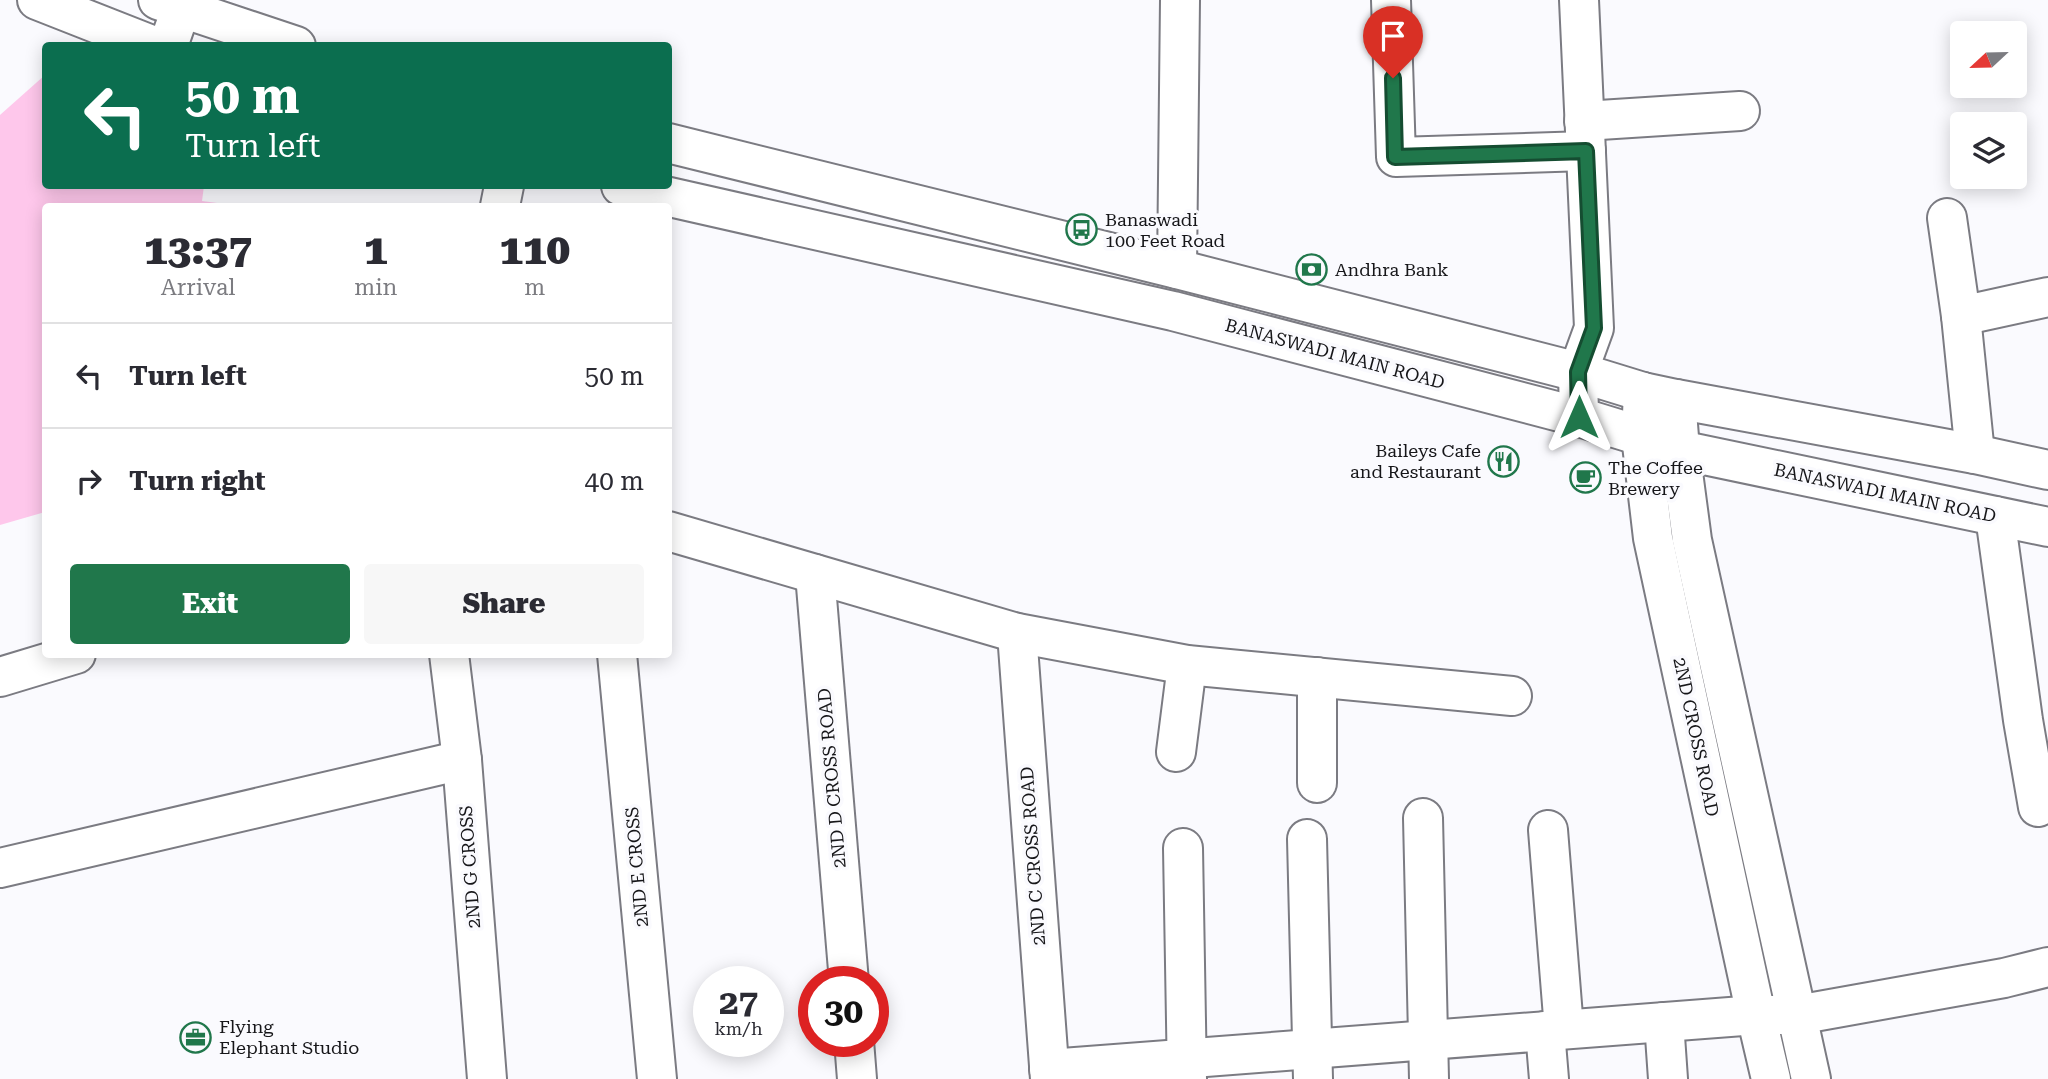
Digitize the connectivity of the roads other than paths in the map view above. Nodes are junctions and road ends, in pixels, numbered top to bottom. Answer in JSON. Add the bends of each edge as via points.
{"nodes":[{"id":1,"x":37,"y":0,"type":"edge"},
{"id":2,"x":1180,"y":0,"type":"edge"},
{"id":3,"x":1391,"y":0,"type":"edge"},
{"id":4,"x":1579,"y":0,"type":"edge"},
{"id":5,"x":172,"y":3,"type":"edge"},
{"id":6,"x":144,"y":42,"type":"edge"},
{"id":7,"x":168,"y":42,"type":"edge"},
{"id":8,"x":284,"y":42,"type":"edge"},
{"id":9,"x":1740,"y":111,"type":"dead end"},
{"id":10,"x":1585,"y":136,"type":"junction"},
{"id":11,"x":672,"y":144,"type":"edge"},
{"id":12,"x":634,"y":189,"type":"edge"},
{"id":13,"x":1947,"y":218,"type":"dead end"},
{"id":14,"x":1177,"y":269,"type":"junction"},
{"id":15,"x":2048,"y":297,"type":"edge"},
{"id":16,"x":1961,"y":316,"type":"junction"},
{"id":17,"x":1578,"y":372,"type":"junction"},
{"id":18,"x":1660,"y":395,"type":"junction"},
{"id":19,"x":1579,"y":417,"type":"junction"},
{"id":20,"x":1641,"y":436,"type":"junction"},
{"id":21,"x":1680,"y":450,"type":"junction"},
{"id":22,"x":1975,"y":454,"type":"junction"},
{"id":23,"x":2048,"y":470,"type":"edge"},
{"id":24,"x":1995,"y":516,"type":"junction"},
{"id":25,"x":2048,"y":527,"type":"edge"},
{"id":26,"x":672,"y":532,"type":"edge"},
{"id":27,"x":815,"y":574,"type":"junction"},
{"id":28,"x":1017,"y":633,"type":"junction"},
{"id":29,"x":63,"y":658,"type":"edge"},
{"id":30,"x":449,"y":658,"type":"edge"},
{"id":31,"x":617,"y":658,"type":"edge"},
{"id":32,"x":1188,"y":665,"type":"junction"},
{"id":33,"x":0,"y":677,"type":"edge"},
{"id":34,"x":1317,"y":677,"type":"junction"},
{"id":35,"x":1512,"y":696,"type":"dead end"},
{"id":36,"x":2036,"y":718,"type":"edge"},
{"id":37,"x":1176,"y":752,"type":"dead end"},
{"id":38,"x":462,"y":761,"type":"junction"},
{"id":39,"x":1317,"y":783,"type":"dead end"},
{"id":40,"x":2038,"y":807,"type":"dead end"},
{"id":41,"x":1423,"y":818,"type":"dead end"},
{"id":42,"x":1548,"y":830,"type":"dead end"},
{"id":43,"x":1307,"y":839,"type":"dead end"},
{"id":44,"x":1183,"y":848,"type":"dead end"},
{"id":45,"x":0,"y":868,"type":"edge"},
{"id":46,"x":848,"y":966,"type":"edge"},
{"id":47,"x":2048,"y":967,"type":"edge"},
{"id":48,"x":1756,"y":1015,"type":"junction"},
{"id":49,"x":1797,"y":1015,"type":"junction"},
{"id":50,"x":1664,"y":1022,"type":"junction"},
{"id":51,"x":1555,"y":1030,"type":"junction"},
{"id":52,"x":1428,"y":1039,"type":"junction"},
{"id":53,"x":855,"y":1057,"type":"edge"},
{"id":54,"x":1312,"y":1064,"type":"edge"},
{"id":55,"x":1186,"y":1069,"type":"edge"},
{"id":56,"x":1049,"y":1074,"type":"edge"},
{"id":57,"x":486,"y":1079,"type":"edge"},
{"id":58,"x":657,"y":1079,"type":"edge"},
{"id":59,"x":857,"y":1079,"type":"edge"},
{"id":60,"x":1429,"y":1079,"type":"edge"},
{"id":61,"x":1549,"y":1079,"type":"edge"},
{"id":62,"x":1668,"y":1079,"type":"edge"},
{"id":63,"x":1771,"y":1079,"type":"edge"},
{"id":64,"x":1811,"y":1079,"type":"edge"}],
"edges":[{"from":1,"to":6,"type":"street"},
{"from":2,"to":14,"type":"street"},
{"from":3,"to":10,"type":"street","via":[[1395,157]]},
{"from":4,"to":10,"type":"street"},
{"from":5,"to":7,"type":"street"},
{"from":5,"to":8,"type":"street"},
{"from":9,"to":10,"type":"street"},
{"from":10,"to":17,"type":"street","via":[[1594,328]]},
{"from":11,"to":14,"type":"street"},
{"from":12,"to":19,"type":"street","name":"BANASWADI MAIN ROAD","via":[[1173,311]]},
{"from":13,"to":16,"type":"street"},
{"from":14,"to":17,"type":"street"},
{"from":15,"to":16,"type":"street"},
{"from":16,"to":22,"type":"street"},
{"from":17,"to":18,"type":"street"},
{"from":17,"to":19,"type":"street"},
{"from":18,"to":20,"type":"street","name":"2ND CROSS ROAD"},
{"from":18,"to":21,"type":"street"},
{"from":18,"to":22,"type":"street"},
{"from":19,"to":20,"type":"street","name":"BANASWADI MAIN ROAD"},
{"from":20,"to":21,"type":"street","name":"BANASWADI MAIN ROAD"},
{"from":20,"to":48,"type":"street","name":"2ND CROSS ROAD","via":[[1654,538]]},
{"from":21,"to":24,"type":"street","name":"BANASWADI MAIN ROAD"},
{"from":21,"to":49,"type":"street","via":[[1692,540]]},
{"from":22,"to":23,"type":"street"},
{"from":24,"to":25,"type":"street","name":"BANASWADI MAIN ROAD"},
{"from":24,"to":36,"type":"street"},
{"from":26,"to":27,"type":"street"},
{"from":27,"to":28,"type":"street"},
{"from":27,"to":46,"type":"street","name":"2ND D CROSS ROAD"},
{"from":28,"to":32,"type":"street"},
{"from":28,"to":56,"type":"street","name":"2ND C CROSS ROAD"},
{"from":29,"to":33,"type":"street"},
{"from":30,"to":38,"type":"street","name":"2ND G CROSS"},
{"from":31,"to":58,"type":"street","name":"2ND E CROSS"},
{"from":32,"to":34,"type":"street"},
{"from":32,"to":37,"type":"street"},
{"from":34,"to":35,"type":"street"},
{"from":34,"to":39,"type":"street"},
{"from":36,"to":40,"type":"street"},
{"from":38,"to":45,"type":"street"},
{"from":38,"to":57,"type":"street","name":"2ND G CROSS"},
{"from":41,"to":52,"type":"street"},
{"from":42,"to":51,"type":"street"},
{"from":43,"to":54,"type":"street"},
{"from":44,"to":55,"type":"street"},
{"from":47,"to":49,"type":"street"},
{"from":48,"to":49,"type":"street"},
{"from":48,"to":50,"type":"street"},
{"from":48,"to":63,"type":"street","name":"2ND CROSS ROAD"},
{"from":49,"to":64,"type":"street"},
{"from":50,"to":51,"type":"street"},
{"from":50,"to":62,"type":"street"},
{"from":51,"to":52,"type":"street"},
{"from":51,"to":61,"type":"street"},
{"from":52,"to":54,"type":"street"},
{"from":52,"to":60,"type":"street"},
{"from":53,"to":59,"type":"street"},
{"from":54,"to":55,"type":"street"},
{"from":55,"to":56,"type":"street"}]}
